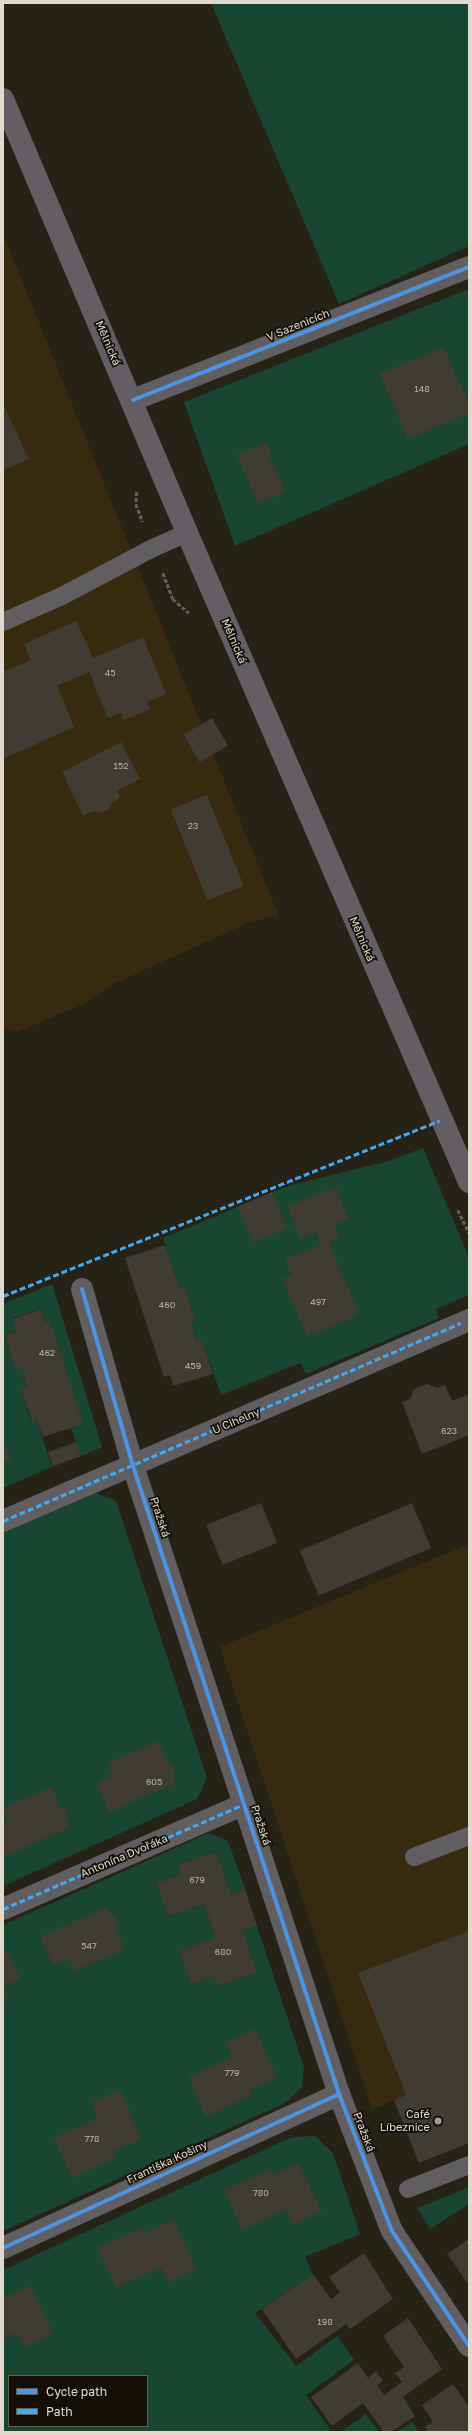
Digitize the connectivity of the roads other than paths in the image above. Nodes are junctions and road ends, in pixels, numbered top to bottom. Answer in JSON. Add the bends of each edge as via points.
{"nodes":[{"id":1,"x":3,"y":99,"type":"edge"},
{"id":2,"x":469,"y":267,"type":"edge"},
{"id":3,"x":133,"y":400,"type":"junction"},
{"id":4,"x":187,"y":533,"type":"junction"},
{"id":5,"x":3,"y":622,"type":"edge"},
{"id":6,"x":469,"y":1182,"type":"edge"},
{"id":7,"x":82,"y":1289,"type":"dead end"},
{"id":8,"x":469,"y":1320,"type":"edge"},
{"id":9,"x":133,"y":1466,"type":"junction"},
{"id":10,"x":3,"y":1521,"type":"edge"},
{"id":11,"x":244,"y":1804,"type":"junction"},
{"id":12,"x":469,"y":1836,"type":"edge"},
{"id":13,"x":414,"y":1857,"type":"dead end"},
{"id":14,"x":3,"y":1909,"type":"edge"},
{"id":15,"x":339,"y":2094,"type":"junction"},
{"id":16,"x":469,"y":2165,"type":"edge"},
{"id":17,"x":408,"y":2188,"type":"dead end"},
{"id":18,"x":3,"y":2248,"type":"edge"},
{"id":19,"x":469,"y":2346,"type":"edge"}],
"edges":[{"from":1,"to":3,"type":"main road","name":"Mělnická"},
{"from":2,"to":3,"type":"street","name":"V Sazenicích"},
{"from":3,"to":4,"type":"main road","name":"Mělnická"},
{"from":4,"to":5,"type":"lane","via":[[60,597]]},
{"from":4,"to":6,"type":"main road","name":"Mělnická"},
{"from":7,"to":9,"type":"street","name":"Pražská"},
{"from":8,"to":9,"type":"street","name":"U Cihelny"},
{"from":9,"to":10,"type":"street","name":"U Cihelny"},
{"from":9,"to":11,"type":"street","name":"Pražská"},
{"from":11,"to":14,"type":"street","name":"Antonína Dvořáka"},
{"from":11,"to":15,"type":"street","name":"Pražská"},
{"from":12,"to":13,"type":"lane"},
{"from":15,"to":18,"type":"street","name":"Františka Košiny"},
{"from":15,"to":19,"type":"street","name":"Pražská","via":[[392,2231]]},
{"from":16,"to":17,"type":"lane"}]}
